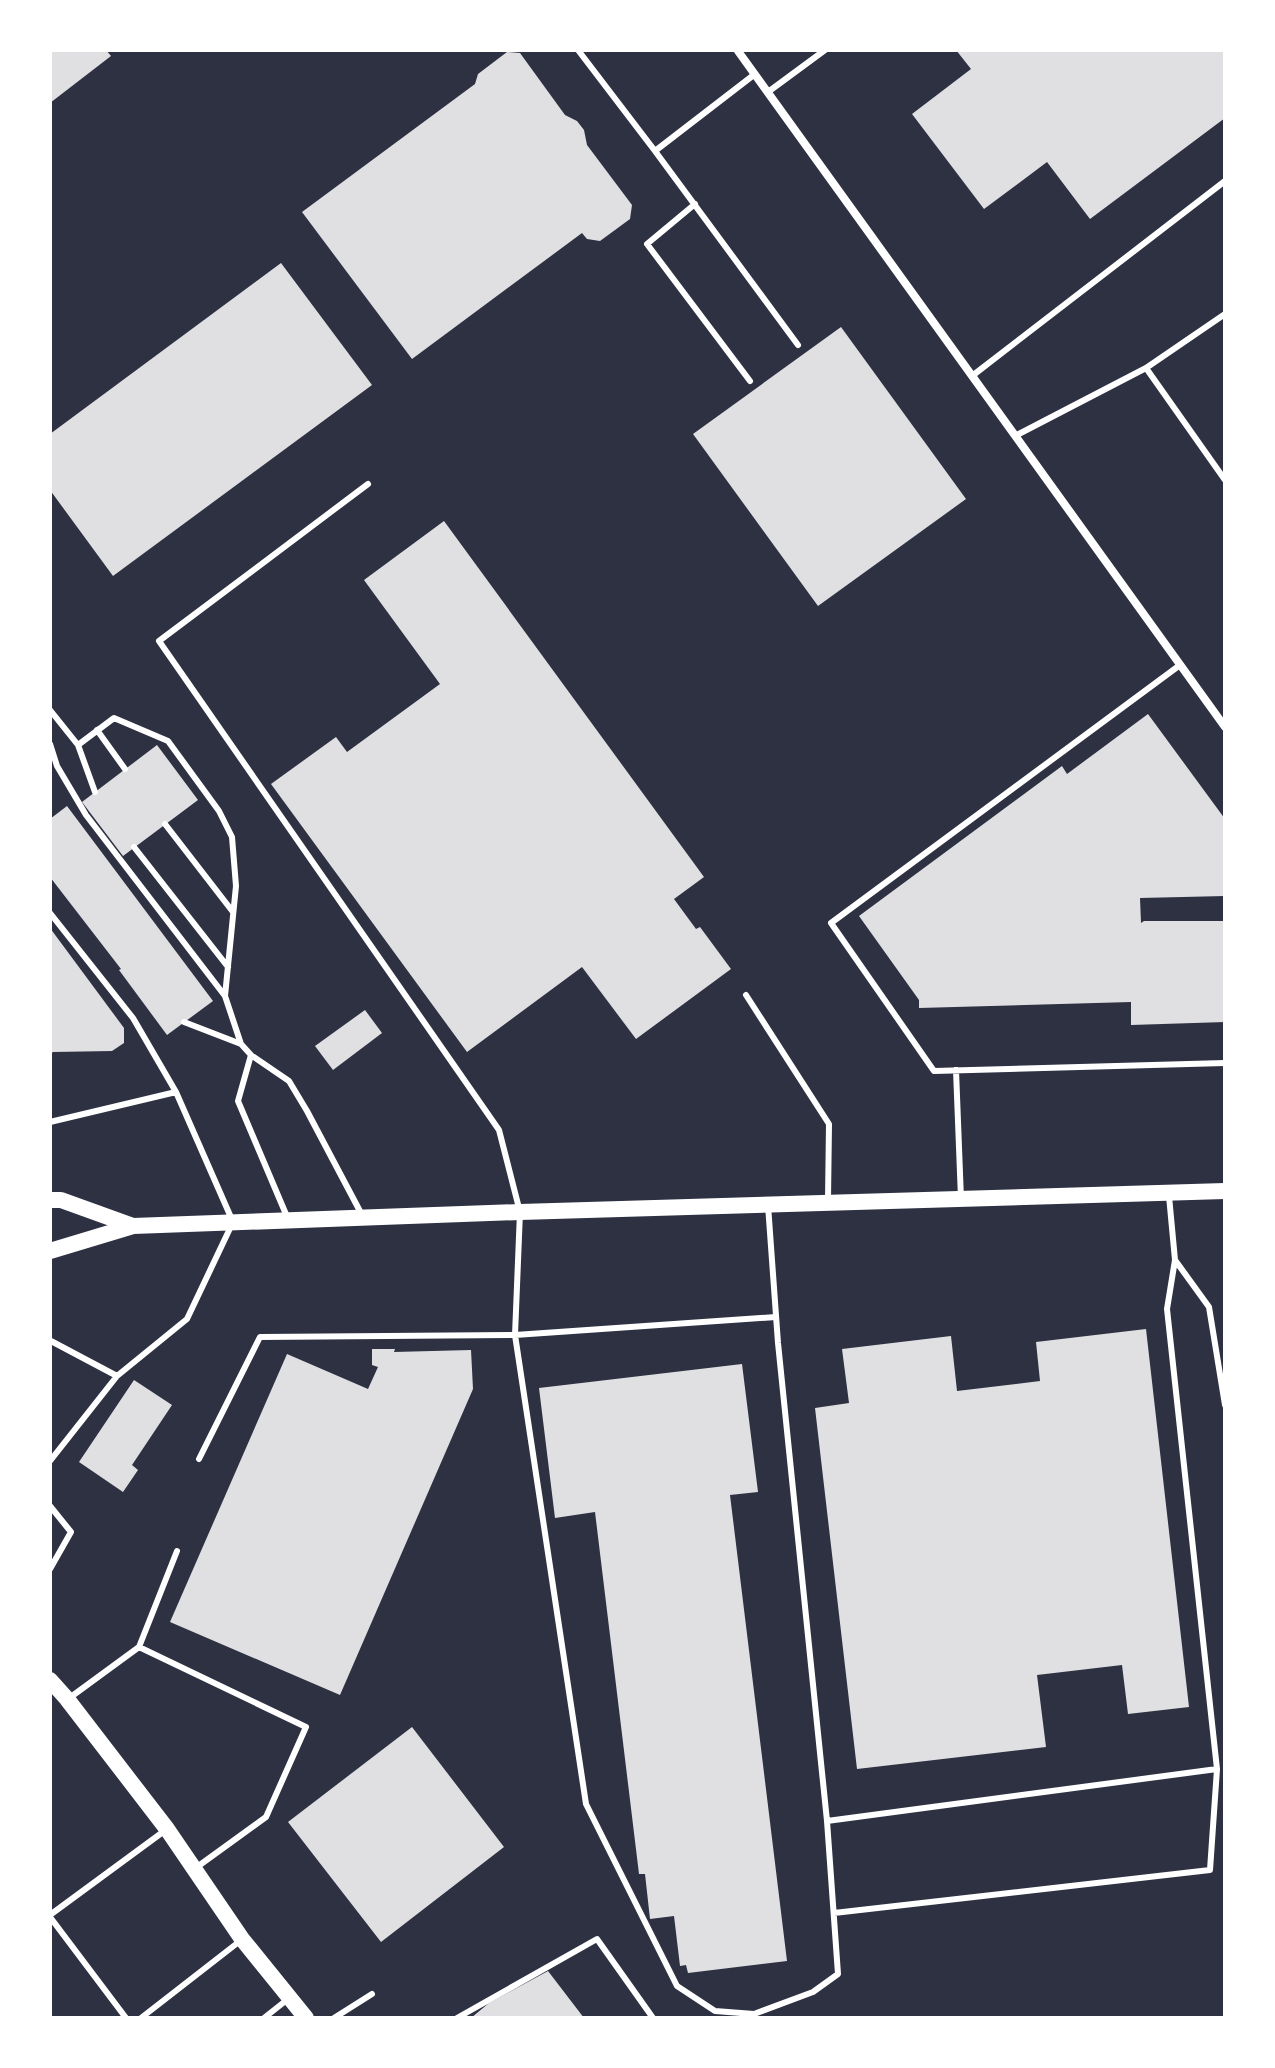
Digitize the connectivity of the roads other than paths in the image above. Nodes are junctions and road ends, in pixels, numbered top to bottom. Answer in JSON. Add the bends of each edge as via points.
{"nodes":[{"id":1,"x":578,"y":50,"type":"edge"},
{"id":2,"x":825,"y":50,"type":"edge"},
{"id":3,"x":738,"y":51,"type":"edge"},
{"id":4,"x":755,"y":74,"type":"junction"},
{"id":5,"x":768,"y":92,"type":"junction"},
{"id":6,"x":655,"y":151,"type":"junction"},
{"id":7,"x":1225,"y":181,"type":"edge"},
{"id":8,"x":695,"y":204,"type":"junction"},
{"id":9,"x":1225,"y":314,"type":"edge"},
{"id":10,"x":798,"y":345,"type":"dead end"},
{"id":11,"x":1146,"y":368,"type":"junction"},
{"id":12,"x":972,"y":376,"type":"junction"},
{"id":13,"x":750,"y":381,"type":"dead end"},
{"id":14,"x":1015,"y":436,"type":"junction"},
{"id":15,"x":1225,"y":480,"type":"edge"},
{"id":16,"x":368,"y":484,"type":"dead end"},
{"id":17,"x":1180,"y":665,"type":"junction"},
{"id":18,"x":50,"y":710,"type":"edge"},
{"id":19,"x":1225,"y":727,"type":"edge"},
{"id":20,"x":97,"y":730,"type":"junction"},
{"id":21,"x":50,"y":744,"type":"edge"},
{"id":22,"x":78,"y":745,"type":"junction"},
{"id":23,"x":125,"y":769,"type":"dead end"},
{"id":24,"x":95,"y":792,"type":"dead end"},
{"id":25,"x":165,"y":824,"type":"dead end"},
{"id":26,"x":134,"y":847,"type":"dead end"},
{"id":27,"x":233,"y":912,"type":"junction"},
{"id":28,"x":50,"y":913,"type":"edge"},
{"id":29,"x":228,"y":967,"type":"junction"},
{"id":30,"x":746,"y":995,"type":"dead end"},
{"id":31,"x":225,"y":996,"type":"junction"},
{"id":32,"x":184,"y":1022,"type":"dead end"},
{"id":33,"x":241,"y":1044,"type":"junction"},
{"id":34,"x":251,"y":1055,"type":"junction"},
{"id":35,"x":1225,"y":1063,"type":"edge"},
{"id":36,"x":956,"y":1070,"type":"junction"},
{"id":37,"x":176,"y":1092,"type":"junction"},
{"id":38,"x":50,"y":1122,"type":"edge"},
{"id":39,"x":1225,"y":1191,"type":"edge"},
{"id":40,"x":1169,"y":1194,"type":"junction"},
{"id":41,"x":50,"y":1200,"type":"edge"},
{"id":42,"x":961,"y":1200,"type":"junction"},
{"id":43,"x":828,"y":1203,"type":"junction"},
{"id":44,"x":768,"y":1205,"type":"junction"},
{"id":45,"x":520,"y":1212,"type":"junction"},
{"id":46,"x":363,"y":1218,"type":"junction"},
{"id":47,"x":289,"y":1221,"type":"junction"},
{"id":48,"x":233,"y":1222,"type":"junction"},
{"id":49,"x":133,"y":1226,"type":"junction"},
{"id":50,"x":50,"y":1251,"type":"edge"},
{"id":51,"x":1175,"y":1260,"type":"junction"},
{"id":52,"x":776,"y":1317,"type":"junction"},
{"id":53,"x":515,"y":1335,"type":"junction"},
{"id":54,"x":1225,"y":1339,"type":"edge"},
{"id":55,"x":1214,"y":1340,"type":"junction"},
{"id":56,"x":50,"y":1341,"type":"edge"},
{"id":57,"x":117,"y":1376,"type":"junction"},
{"id":58,"x":1225,"y":1405,"type":"edge"},
{"id":59,"x":199,"y":1459,"type":"dead end"},
{"id":60,"x":50,"y":1461,"type":"edge"},
{"id":61,"x":50,"y":1506,"type":"edge"},
{"id":62,"x":177,"y":1551,"type":"dead end"},
{"id":63,"x":50,"y":1569,"type":"edge"},
{"id":64,"x":139,"y":1647,"type":"junction"},
{"id":65,"x":50,"y":1680,"type":"edge"},
{"id":66,"x":67,"y":1699,"type":"junction"},
{"id":67,"x":1217,"y":1769,"type":"junction"},
{"id":68,"x":827,"y":1821,"type":"junction"},
{"id":69,"x":167,"y":1829,"type":"junction"},
{"id":70,"x":195,"y":1869,"type":"junction"},
{"id":71,"x":834,"y":1913,"type":"junction"},
{"id":72,"x":50,"y":1916,"type":"edge"},
{"id":73,"x":242,"y":1939,"type":"junction"},
{"id":74,"x":372,"y":1994,"type":"dead end"},
{"id":75,"x":291,"y":1997,"type":"junction"},
{"id":76,"x":126,"y":2018,"type":"edge"},
{"id":77,"x":141,"y":2018,"type":"edge"},
{"id":78,"x":264,"y":2018,"type":"edge"},
{"id":79,"x":306,"y":2018,"type":"edge"},
{"id":80,"x":334,"y":2018,"type":"edge"},
{"id":81,"x":457,"y":2018,"type":"edge"},
{"id":82,"x":653,"y":2018,"type":"edge"}],
"edges":[{"from":1,"to":6,"type":"lane"},
{"from":2,"to":5,"type":"lane"},
{"from":3,"to":4,"type":"street"},
{"from":4,"to":5,"type":"street"},
{"from":4,"to":6,"type":"lane"},
{"from":5,"to":12,"type":"street"},
{"from":6,"to":8,"type":"lane"},
{"from":7,"to":12,"type":"lane"},
{"from":8,"to":10,"type":"lane"},
{"from":8,"to":13,"type":"lane","via":[[647,244]]},
{"from":9,"to":11,"type":"lane"},
{"from":11,"to":14,"type":"lane"},
{"from":11,"to":15,"type":"lane"},
{"from":12,"to":14,"type":"street"},
{"from":14,"to":17,"type":"street"},
{"from":16,"to":45,"type":"lane","via":[[159,641],[499,1130]]},
{"from":17,"to":19,"type":"street"},
{"from":17,"to":36,"type":"lane","via":[[831,923],[934,1071]]},
{"from":18,"to":22,"type":"lane"},
{"from":20,"to":22,"type":"lane"},
{"from":20,"to":23,"type":"lane"},
{"from":20,"to":27,"type":"lane","via":[[114,718],[168,741],[232,837]]},
{"from":21,"to":31,"type":"lane","via":[[86,815]]},
{"from":22,"to":24,"type":"lane"},
{"from":25,"to":27,"type":"lane"},
{"from":26,"to":29,"type":"lane"},
{"from":27,"to":29,"type":"lane"},
{"from":28,"to":37,"type":"lane","via":[[133,1018]]},
{"from":29,"to":31,"type":"lane"},
{"from":30,"to":43,"type":"lane","via":[[829,1124]]},
{"from":31,"to":33,"type":"lane"},
{"from":32,"to":33,"type":"lane"},
{"from":33,"to":34,"type":"lane"},
{"from":34,"to":46,"type":"lane","via":[[289,1081]]},
{"from":34,"to":47,"type":"lane","via":[[238,1101]]},
{"from":35,"to":36,"type":"lane"},
{"from":36,"to":42,"type":"lane"},
{"from":37,"to":38,"type":"lane"},
{"from":37,"to":48,"type":"lane"},
{"from":39,"to":40,"type":"main road"},
{"from":40,"to":42,"type":"main road"},
{"from":40,"to":51,"type":"lane"},
{"from":41,"to":49,"type":"main road"},
{"from":42,"to":43,"type":"main road"},
{"from":43,"to":44,"type":"main road"},
{"from":44,"to":45,"type":"main road"},
{"from":44,"to":52,"type":"lane"},
{"from":45,"to":46,"type":"main road"},
{"from":45,"to":53,"type":"lane"},
{"from":46,"to":47,"type":"main road"},
{"from":47,"to":48,"type":"main road"},
{"from":48,"to":49,"type":"main road"},
{"from":48,"to":57,"type":"lane","via":[[187,1319]]},
{"from":49,"to":50,"type":"main road"},
{"from":51,"to":55,"type":"lane","via":[[1209,1307]]},
{"from":51,"to":67,"type":"lane","via":[[1167,1309]]},
{"from":52,"to":53,"type":"lane"},
{"from":52,"to":68,"type":"lane"},
{"from":53,"to":59,"type":"lane","via":[[260,1337]]},
{"from":53,"to":71,"type":"lane","via":[[586,1804],[677,1986],[715,2011],[754,2014],[813,1992],[838,1974]]},
{"from":54,"to":55,"type":"lane"},
{"from":55,"to":58,"type":"lane"},
{"from":56,"to":57,"type":"lane"},
{"from":57,"to":60,"type":"lane"},
{"from":61,"to":63,"type":"lane","via":[[71,1532]]},
{"from":62,"to":64,"type":"lane"},
{"from":64,"to":66,"type":"lane"},
{"from":64,"to":70,"type":"lane","via":[[306,1727],[266,1817]]},
{"from":65,"to":66,"type":"main road"},
{"from":66,"to":69,"type":"main road"},
{"from":67,"to":68,"type":"lane"},
{"from":67,"to":71,"type":"lane","via":[[1210,1870]]},
{"from":68,"to":71,"type":"lane"},
{"from":69,"to":70,"type":"main road"},
{"from":69,"to":72,"type":"lane"},
{"from":70,"to":73,"type":"main road"},
{"from":72,"to":76,"type":"lane"},
{"from":73,"to":75,"type":"main road"},
{"from":73,"to":77,"type":"lane"},
{"from":74,"to":80,"type":"lane"},
{"from":75,"to":78,"type":"lane"},
{"from":75,"to":79,"type":"main road"},
{"from":81,"to":82,"type":"lane","via":[[597,1939]]}]}
